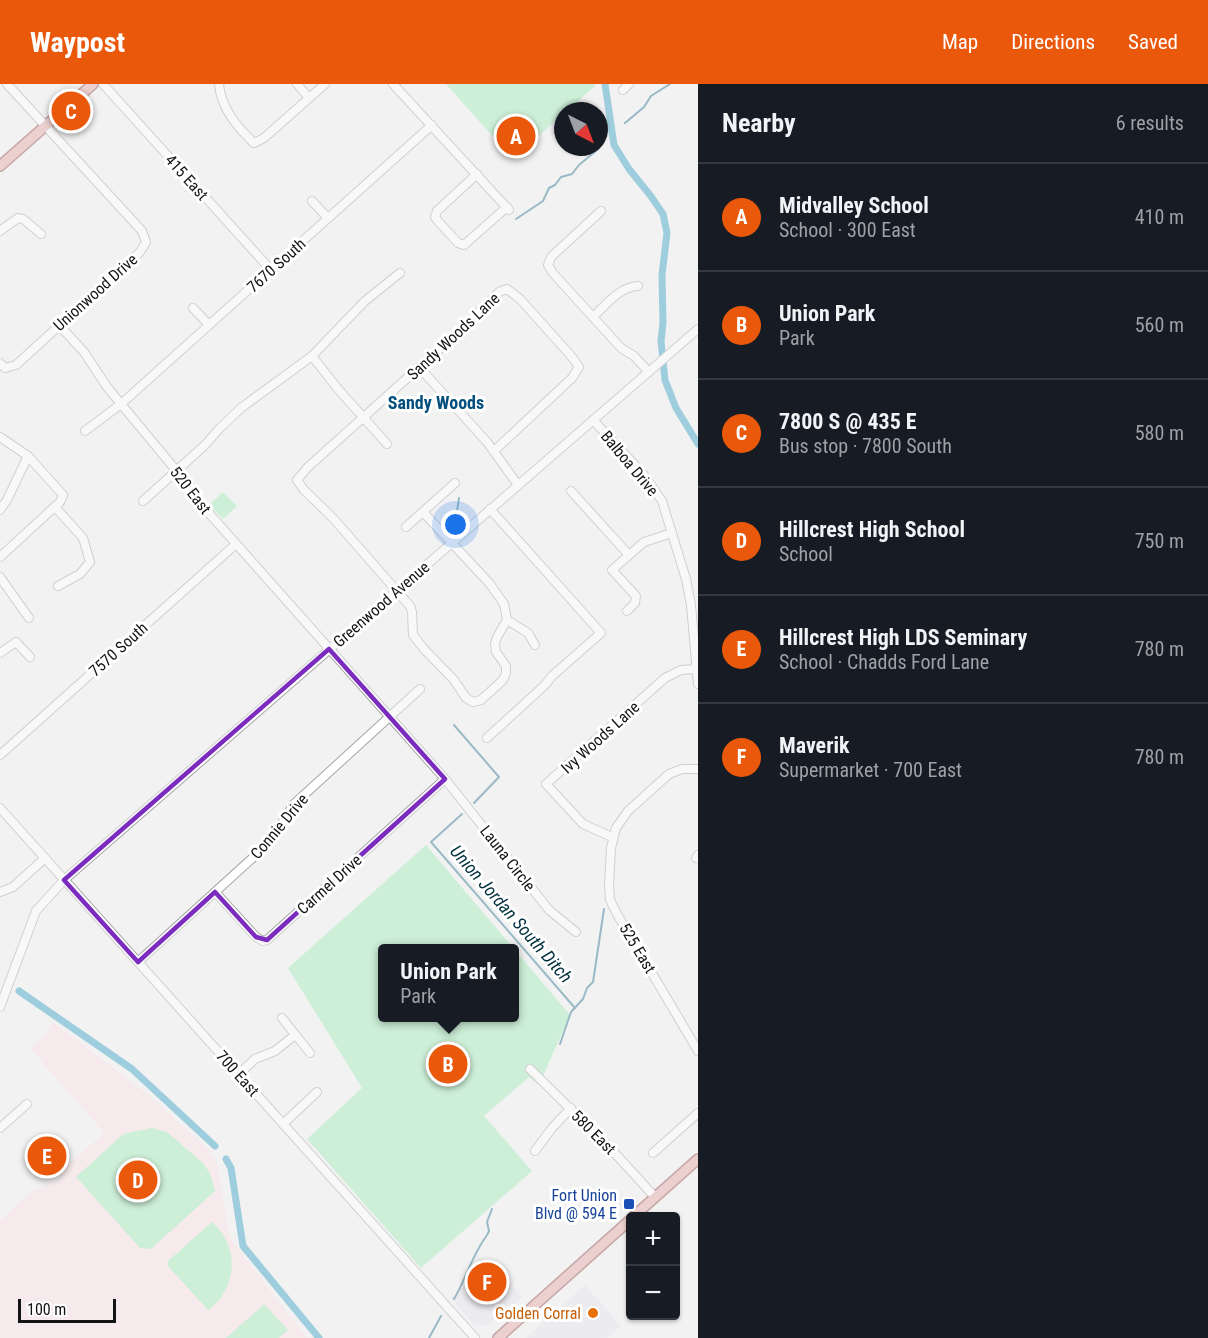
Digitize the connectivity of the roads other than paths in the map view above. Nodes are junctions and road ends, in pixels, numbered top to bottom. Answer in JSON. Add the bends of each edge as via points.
{"nodes":[{"id":1,"x":7,"y":84,"type":"edge"},
{"id":2,"x":93,"y":84,"type":"edge"},
{"id":3,"x":103,"y":84,"type":"edge"},
{"id":4,"x":219,"y":84,"type":"edge"},
{"id":5,"x":297,"y":84,"type":"edge"},
{"id":6,"x":325,"y":84,"type":"edge"},
{"id":7,"x":393,"y":84,"type":"edge"},
{"id":8,"x":309,"y":98,"type":"junction"},
{"id":9,"x":432,"y":125,"type":"junction"},
{"id":10,"x":45,"y":126,"type":"junction"},
{"id":11,"x":0,"y":166,"type":"edge"},
{"id":12,"x":477,"y":174,"type":"junction"},
{"id":13,"x":312,"y":201,"type":"dead end"},
{"id":14,"x":602,"y":212,"type":"dead end"},
{"id":15,"x":328,"y":218,"type":"junction"},
{"id":16,"x":0,"y":231,"type":"edge"},
{"id":17,"x":40,"y":234,"type":"dead end"},
{"id":18,"x":270,"y":270,"type":"junction"},
{"id":19,"x":400,"y":273,"type":"dead end"},
{"id":20,"x":638,"y":286,"type":"dead end"},
{"id":21,"x":193,"y":308,"type":"dead end"},
{"id":22,"x":593,"y":317,"type":"junction"},
{"id":23,"x":59,"y":325,"type":"junction"},
{"id":24,"x":209,"y":325,"type":"junction"},
{"id":25,"x":698,"y":329,"type":"edge"},
{"id":26,"x":312,"y":356,"type":"junction"},
{"id":27,"x":2,"y":366,"type":"edge"},
{"id":28,"x":419,"y":367,"type":"junction"},
{"id":29,"x":651,"y":370,"type":"junction"},
{"id":30,"x":121,"y":404,"type":"junction"},
{"id":31,"x":363,"y":417,"type":"junction"},
{"id":32,"x":593,"y":420,"type":"junction"},
{"id":33,"x":85,"y":431,"type":"dead end"},
{"id":34,"x":0,"y":437,"type":"edge"},
{"id":35,"x":387,"y":444,"type":"dead end"},
{"id":36,"x":494,"y":451,"type":"junction"},
{"id":37,"x":28,"y":456,"type":"junction"},
{"id":38,"x":176,"y":471,"type":"junction"},
{"id":39,"x":455,"y":483,"type":"dead end"},
{"id":40,"x":518,"y":485,"type":"junction"},
{"id":41,"x":571,"y":491,"type":"dead end"},
{"id":42,"x":143,"y":501,"type":"dead end"},
{"id":43,"x":55,"y":507,"type":"junction"},
{"id":44,"x":490,"y":509,"type":"junction"},
{"id":45,"x":0,"y":510,"type":"edge"},
{"id":46,"x":423,"y":512,"type":"junction"},
{"id":47,"x":406,"y":527,"type":"dead end"},
{"id":48,"x":672,"y":533,"type":"junction"},
{"id":49,"x":452,"y":542,"type":"junction"},
{"id":50,"x":236,"y":544,"type":"junction"},
{"id":51,"x":629,"y":555,"type":"junction"},
{"id":52,"x":0,"y":556,"type":"edge"},
{"id":53,"x":0,"y":577,"type":"edge"},
{"id":54,"x":58,"y":586,"type":"dead end"},
{"id":55,"x":396,"y":591,"type":"junction"},
{"id":56,"x":627,"y":611,"type":"dead end"},
{"id":57,"x":29,"y":618,"type":"dead end"},
{"id":58,"x":507,"y":620,"type":"junction"},
{"id":59,"x":535,"y":645,"type":"dead end"},
{"id":60,"x":329,"y":650,"type":"junction"},
{"id":61,"x":0,"y":653,"type":"edge"},
{"id":62,"x":30,"y":657,"type":"dead end"},
{"id":63,"x":697,"y":669,"type":"edge"},
{"id":64,"x":698,"y":684,"type":"edge"},
{"id":65,"x":420,"y":689,"type":"dead end"},
{"id":66,"x":390,"y":717,"type":"junction"},
{"id":67,"x":487,"y":738,"type":"dead end"},
{"id":68,"x":0,"y":755,"type":"edge"},
{"id":69,"x":698,"y":768,"type":"edge"},
{"id":70,"x":445,"y":779,"type":"junction"},
{"id":71,"x":0,"y":808,"type":"edge"},
{"id":72,"x":612,"y":837,"type":"junction"},
{"id":73,"x":45,"y":858,"type":"junction"},
{"id":74,"x":64,"y":880,"type":"junction"},
{"id":75,"x":0,"y":892,"type":"edge"},
{"id":76,"x":215,"y":892,"type":"junction"},
{"id":77,"x":576,"y":932,"type":"dead end"},
{"id":78,"x":138,"y":962,"type":"junction"},
{"id":79,"x":0,"y":1007,"type":"edge"},
{"id":80,"x":282,"y":1018,"type":"dead end"},
{"id":81,"x":295,"y":1035,"type":"junction"},
{"id":82,"x":698,"y":1051,"type":"edge"},
{"id":83,"x":310,"y":1053,"type":"dead end"},
{"id":84,"x":530,"y":1070,"type":"dead end"},
{"id":85,"x":239,"y":1074,"type":"junction"},
{"id":86,"x":317,"y":1092,"type":"dead end"},
{"id":87,"x":27,"y":1104,"type":"dead end"},
{"id":88,"x":571,"y":1108,"type":"junction"},
{"id":89,"x":698,"y":1113,"type":"edge"},
{"id":90,"x":283,"y":1124,"type":"junction"},
{"id":91,"x":0,"y":1128,"type":"edge"},
{"id":92,"x":535,"y":1151,"type":"dead end"},
{"id":93,"x":652,"y":1153,"type":"dead end"},
{"id":94,"x":698,"y":1159,"type":"edge"},
{"id":95,"x":656,"y":1197,"type":"junction"},
{"id":96,"x":639,"y":1212,"type":"edge"},
{"id":97,"x":626,"y":1224,"type":"edge"},
{"id":98,"x":475,"y":1338,"type":"edge"},
{"id":99,"x":498,"y":1338,"type":"edge"}],
"edges":[{"from":1,"to":10,"type":"street"},
{"from":2,"to":10,"type":"main road"},
{"from":3,"to":18,"type":"street","name":"415 East"},
{"from":4,"to":8,"type":"street","via":[[228,113],[254,143]]},
{"from":5,"to":8,"type":"street"},
{"from":6,"to":8,"type":"street"},
{"from":7,"to":9,"type":"street"},
{"from":9,"to":12,"type":"street"},
{"from":9,"to":15,"type":"street","name":"7670 South"},
{"from":10,"to":11,"type":"main road"},
{"from":10,"to":23,"type":"street","name":"Unionwood Drive","via":[[142,231],[147,242]]},
{"from":12,"to":12,"type":"street","via":[[508,209],[464,245],[435,218],[437,211]]},
{"from":13,"to":15,"type":"street"},
{"from":14,"to":22,"type":"street","via":[[548,262],[552,272]]},
{"from":15,"to":18,"type":"street","name":"7670 South"},
{"from":16,"to":17,"type":"street","via":[[18,218]]},
{"from":18,"to":24,"type":"street","name":"7670 South"},
{"from":19,"to":26,"type":"street","via":[[365,301]]},
{"from":20,"to":22,"type":"street","via":[[622,290]]},
{"from":21,"to":24,"type":"street"},
{"from":22,"to":29,"type":"street","via":[[621,348]]},
{"from":23,"to":27,"type":"street","name":"Unionwood Drive","via":[[16,365]]},
{"from":23,"to":30,"type":"street","name":"520 East"},
{"from":24,"to":30,"type":"street","name":"7670 South"},
{"from":25,"to":29,"type":"street","name":"Greenwood Avenue"},
{"from":26,"to":31,"type":"street"},
{"from":26,"to":38,"type":"street","via":[[242,408]]},
{"from":28,"to":31,"type":"street","name":"Sandy Woods Lane"},
{"from":28,"to":36,"type":"street"},
{"from":28,"to":36,"type":"street","name":"Sandy Woods Lane","via":[[499,292],[507,289],[572,357],[579,367],[572,378]]},
{"from":29,"to":32,"type":"street","name":"Greenwood Avenue"},
{"from":30,"to":33,"type":"street","name":"7670 South"},
{"from":30,"to":38,"type":"street","name":"520 East"},
{"from":31,"to":35,"type":"street"},
{"from":31,"to":55,"type":"street","name":"Sandy Woods Lane","via":[[297,480]]},
{"from":32,"to":40,"type":"street","name":"Greenwood Avenue"},
{"from":32,"to":48,"type":"street","name":"Balboa Drive","via":[[654,488]]},
{"from":34,"to":37,"type":"street"},
{"from":36,"to":40,"type":"street"},
{"from":37,"to":43,"type":"street","via":[[62,492],[63,498]]},
{"from":37,"to":45,"type":"street"},
{"from":38,"to":42,"type":"street"},
{"from":38,"to":50,"type":"street","name":"520 East"},
{"from":39,"to":46,"type":"street"},
{"from":40,"to":44,"type":"street","name":"Greenwood Avenue"},
{"from":41,"to":51,"type":"street"},
{"from":43,"to":52,"type":"street"},
{"from":43,"to":54,"type":"street","via":[[83,538],[90,562],[80,574]]},
{"from":44,"to":49,"type":"street","name":"Greenwood Avenue"},
{"from":44,"to":67,"type":"street","via":[[601,633]]},
{"from":46,"to":47,"type":"street"},
{"from":46,"to":49,"type":"street"},
{"from":48,"to":51,"type":"street","via":[[648,539]]},
{"from":48,"to":63,"type":"street","name":"Balboa Drive","via":[[691,604]]},
{"from":49,"to":55,"type":"street","name":"Greenwood Avenue"},
{"from":49,"to":58,"type":"street","via":[[490,584],[507,610]]},
{"from":50,"to":60,"type":"street","name":"520 East"},
{"from":50,"to":68,"type":"street","name":"7570 South"},
{"from":51,"to":56,"type":"street","via":[[612,570],[636,596]]},
{"from":53,"to":57,"type":"street"},
{"from":55,"to":58,"type":"street","via":[[411,609],[412,629],[418,642],[473,702],[483,699],[505,677],[506,666],[495,644]]},
{"from":55,"to":60,"type":"street","name":"Greenwood Avenue"},
{"from":58,"to":59,"type":"street","via":[[528,633]]},
{"from":60,"to":66,"type":"street","name":"520 East"},
{"from":60,"to":74,"type":"street","name":"Greenwood Avenue"},
{"from":61,"to":62,"type":"street","via":[[16,642]]},
{"from":63,"to":64,"type":"street","name":"Balboa Drive"},
{"from":63,"to":72,"type":"street","name":"Ivy Woods Lane","via":[[681,670],[665,678],[546,784],[584,824]]},
{"from":65,"to":66,"type":"street","name":"Connie Drive"},
{"from":66,"to":70,"type":"street","name":"Launa Circle"},
{"from":66,"to":76,"type":"street","name":"Connie Drive","via":[[294,804],[268,843]]},
{"from":69,"to":72,"type":"street","via":[[669,774],[628,811]]},
{"from":70,"to":76,"type":"street","name":"Carmel Drive","via":[[267,940],[256,937]]},
{"from":70,"to":77,"type":"street","name":"Launa Circle","via":[[549,910]]},
{"from":71,"to":73,"type":"street","name":"700 East"},
{"from":72,"to":82,"type":"street","name":"525 East","via":[[610,900]]},
{"from":73,"to":74,"type":"street","name":"700 East"},
{"from":73,"to":75,"type":"street","via":[[13,886]]},
{"from":74,"to":78,"type":"street","name":"700 East"},
{"from":74,"to":79,"type":"street","name":"Greenwood Avenue","via":[[36,911]]},
{"from":76,"to":78,"type":"street","name":"Connie Drive"},
{"from":78,"to":85,"type":"street","name":"700 East"},
{"from":80,"to":81,"type":"street"},
{"from":81,"to":83,"type":"street"},
{"from":81,"to":85,"type":"street","via":[[275,1051],[255,1059]]},
{"from":84,"to":88,"type":"street","name":"580 East"},
{"from":85,"to":90,"type":"street","name":"700 East"},
{"from":86,"to":90,"type":"street"},
{"from":87,"to":91,"type":"street"},
{"from":88,"to":92,"type":"street"},
{"from":88,"to":95,"type":"street","name":"580 East"},
{"from":89,"to":93,"type":"street"},
{"from":90,"to":98,"type":"street","name":"700 East"},
{"from":94,"to":95,"type":"main road"},
{"from":95,"to":96,"type":"main road"},
{"from":97,"to":99,"type":"main road"}]}
